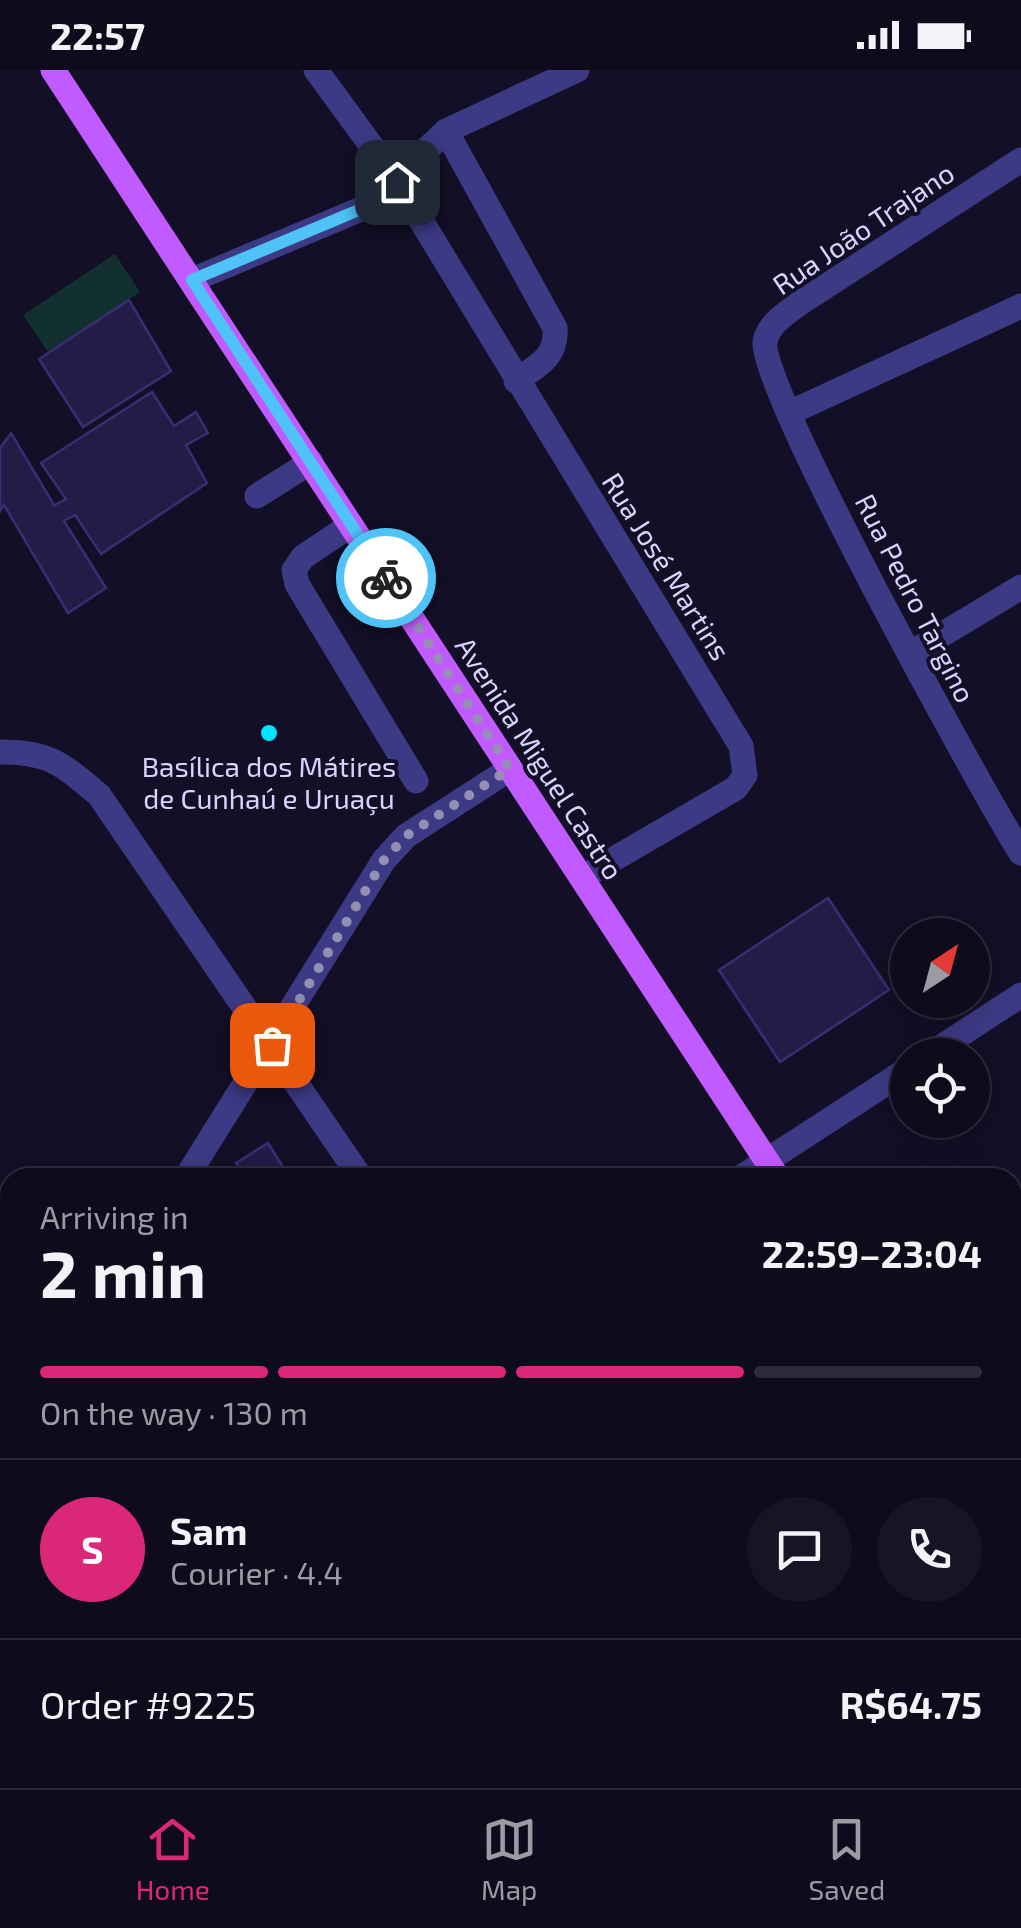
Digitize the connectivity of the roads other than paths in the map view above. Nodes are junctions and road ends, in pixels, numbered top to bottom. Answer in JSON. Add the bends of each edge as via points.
{"nodes":[{"id":1,"x":53,"y":70,"type":"edge"},
{"id":2,"x":316,"y":70,"type":"edge"},
{"id":3,"x":576,"y":70,"type":"edge"},
{"id":4,"x":446,"y":132,"type":"junction"},
{"id":5,"x":1021,"y":160,"type":"edge"},
{"id":6,"x":397,"y":182,"type":"junction"},
{"id":7,"x":192,"y":280,"type":"junction"},
{"id":8,"x":1021,"y":306,"type":"edge"},
{"id":9,"x":768,"y":364,"type":"joint"},
{"id":10,"x":516,"y":381,"type":"junction"},
{"id":11,"x":789,"y":414,"type":"junction"},
{"id":12,"x":310,"y":462,"type":"junction"},
{"id":13,"x":257,"y":496,"type":"dead end"},
{"id":14,"x":351,"y":524,"type":"junction"},
{"id":15,"x":1021,"y":587,"type":"edge"},
{"id":16,"x":910,"y":654,"type":"junction"},
{"id":17,"x":0,"y":752,"type":"edge"},
{"id":18,"x":510,"y":769,"type":"junction"},
{"id":19,"x":416,"y":781,"type":"dead end"},
{"id":20,"x":1021,"y":853,"type":"edge"},
{"id":21,"x":582,"y":877,"type":"junction"},
{"id":22,"x":1021,"y":995,"type":"edge"},
{"id":23,"x":955,"y":1038,"type":"edge"},
{"id":24,"x":272,"y":1045,"type":"junction"},
{"id":25,"x":890,"y":1082,"type":"edge"},
{"id":26,"x":192,"y":1168,"type":"edge"},
{"id":27,"x":353,"y":1168,"type":"edge"},
{"id":28,"x":772,"y":1168,"type":"edge"},
{"id":29,"x":774,"y":1168,"type":"edge"}],
"edges":[{"from":1,"to":7,"type":"main road","name":"Avenida Miguel Castro"},
{"from":2,"to":6,"type":"street","name":"Rua José Martins"},
{"from":3,"to":4,"type":"street"},
{"from":4,"to":6,"type":"street"},
{"from":4,"to":10,"type":"street","via":[[555,328],[550,357]]},
{"from":5,"to":9,"type":"street","name":"Rua João Trajano","via":[[780,319],[764,344]]},
{"from":6,"to":7,"type":"street","via":[[366,207]]},
{"from":6,"to":10,"type":"street","name":"Rua José Martins"},
{"from":7,"to":12,"type":"main road","name":"Avenida Miguel Castro"},
{"from":8,"to":11,"type":"street"},
{"from":9,"to":11,"type":"street","name":"Rua Pedro Targino"},
{"from":10,"to":21,"type":"street","name":"Rua José Martins","via":[[728,722],[744,761],[736,788]]},
{"from":11,"to":16,"type":"street","name":"Rua Pedro Targino"},
{"from":12,"to":13,"type":"street"},
{"from":12,"to":14,"type":"main road","name":"Avenida Miguel Castro"},
{"from":14,"to":18,"type":"main road","name":"Avenida Miguel Castro"},
{"from":14,"to":19,"type":"street","via":[[303,557],[294,570],[296,584]]},
{"from":15,"to":16,"type":"street"},
{"from":16,"to":20,"type":"street","name":"Rua Pedro Targino"},
{"from":17,"to":24,"type":"street","via":[[29,751],[56,760],[99,795]]},
{"from":18,"to":21,"type":"main road","name":"Avenida Miguel Castro"},
{"from":18,"to":24,"type":"street","via":[[406,836],[384,860]]},
{"from":21,"to":28,"type":"main road","name":"Avenida Miguel Castro"},
{"from":22,"to":23,"type":"street"},
{"from":24,"to":26,"type":"street"},
{"from":24,"to":27,"type":"street"},
{"from":25,"to":29,"type":"street"}]}
